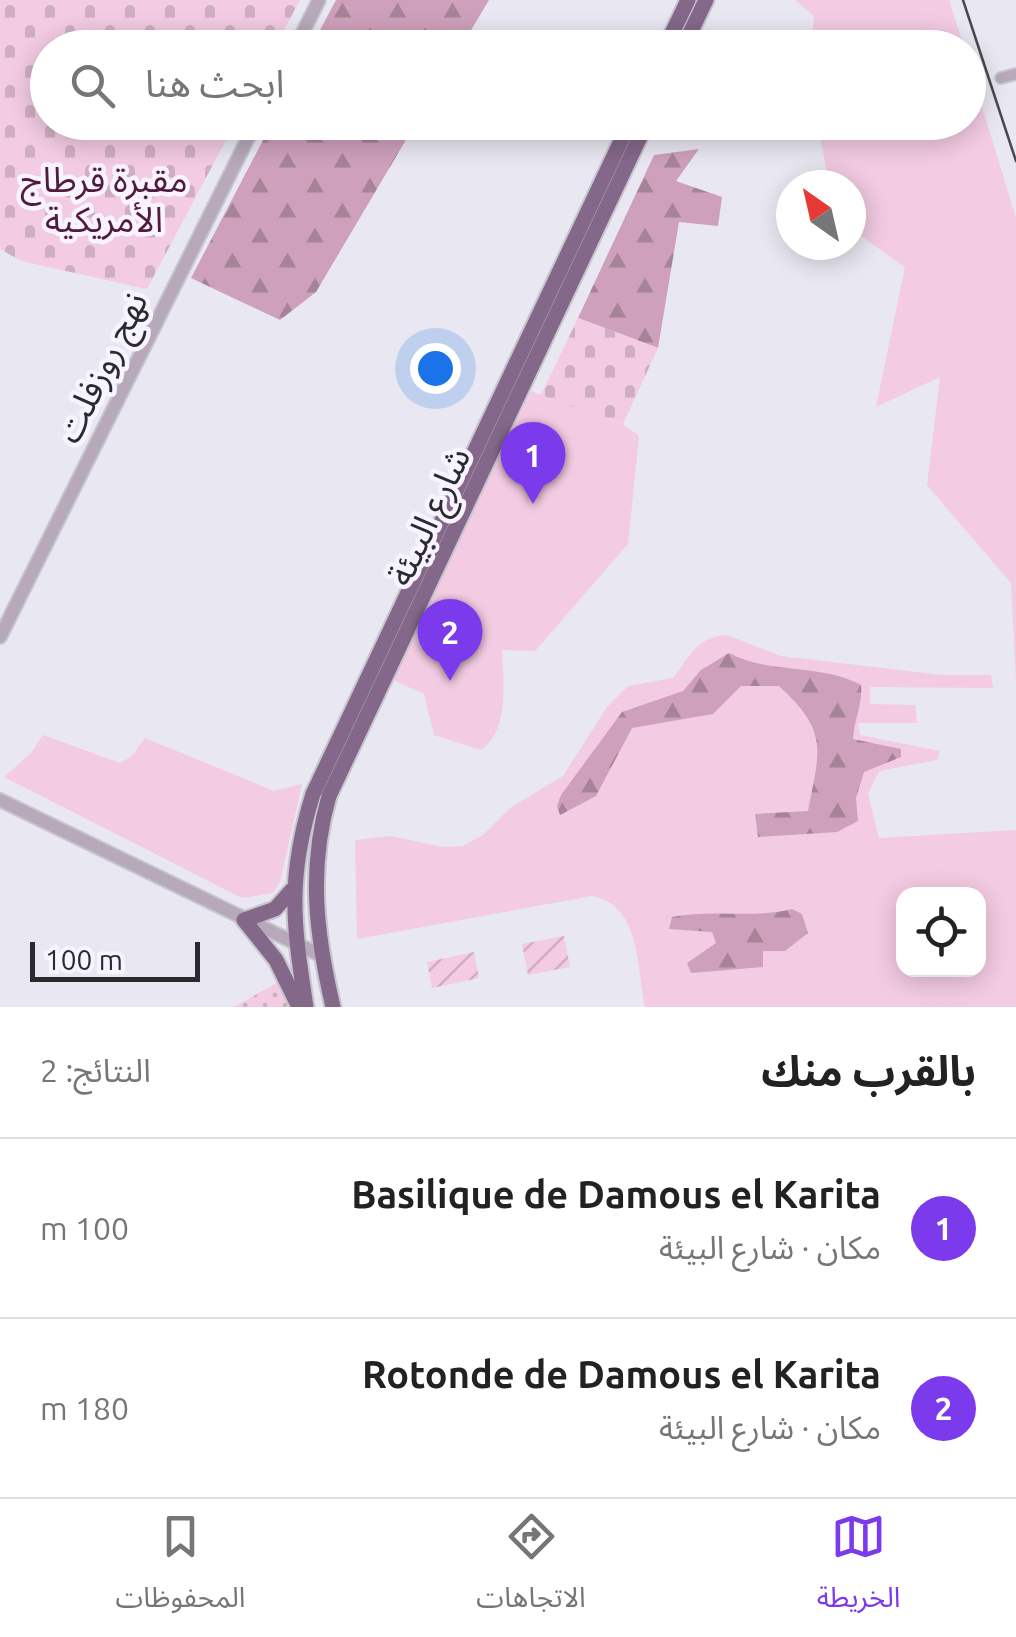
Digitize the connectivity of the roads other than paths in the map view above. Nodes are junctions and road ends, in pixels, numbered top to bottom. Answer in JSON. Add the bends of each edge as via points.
{"nodes":[{"id":1,"x":319,"y":0,"type":"edge"},
{"id":2,"x":688,"y":0,"type":"edge"},
{"id":3,"x":706,"y":0,"type":"edge"},
{"id":4,"x":303,"y":30,"type":"edge"},
{"id":5,"x":674,"y":30,"type":"edge"},
{"id":6,"x":692,"y":30,"type":"edge"},
{"id":7,"x":1016,"y":74,"type":"edge"},
{"id":8,"x":1001,"y":78,"type":"dead end"},
{"id":9,"x":247,"y":140,"type":"edge"},
{"id":10,"x":621,"y":140,"type":"edge"},
{"id":11,"x":639,"y":140,"type":"edge"},
{"id":12,"x":0,"y":636,"type":"edge"},
{"id":13,"x":0,"y":800,"type":"edge"},
{"id":14,"x":292,"y":890,"type":"junction"},
{"id":15,"x":244,"y":920,"type":"junction"},
{"id":16,"x":297,"y":947,"type":"junction"},
{"id":17,"x":322,"y":956,"type":"junction"},
{"id":18,"x":303,"y":1007,"type":"edge"},
{"id":19,"x":333,"y":1007,"type":"edge"}],
"edges":[{"from":1,"to":4,"type":"street"},
{"from":2,"to":5,"type":"highway"},
{"from":3,"to":6,"type":"highway"},
{"from":7,"to":8,"type":"street"},
{"from":9,"to":12,"type":"street","name":"نهج روزفلت"},
{"from":10,"to":14,"type":"highway","name":"شارع البيئة","via":[[312,794]]},
{"from":11,"to":17,"type":"highway","name":"شارع البيئة","via":[[329,796],[314,874]]},
{"from":13,"to":15,"type":"street"},
{"from":14,"to":15,"type":"highway","via":[[275,909]]},
{"from":14,"to":16,"type":"highway","name":"شارع البيئة"},
{"from":15,"to":16,"type":"street"},
{"from":15,"to":18,"type":"highway"},
{"from":16,"to":17,"type":"street"},
{"from":16,"to":18,"type":"highway","name":"شارع البيئة"},
{"from":17,"to":19,"type":"highway","name":"شارع البيئة"}]}
